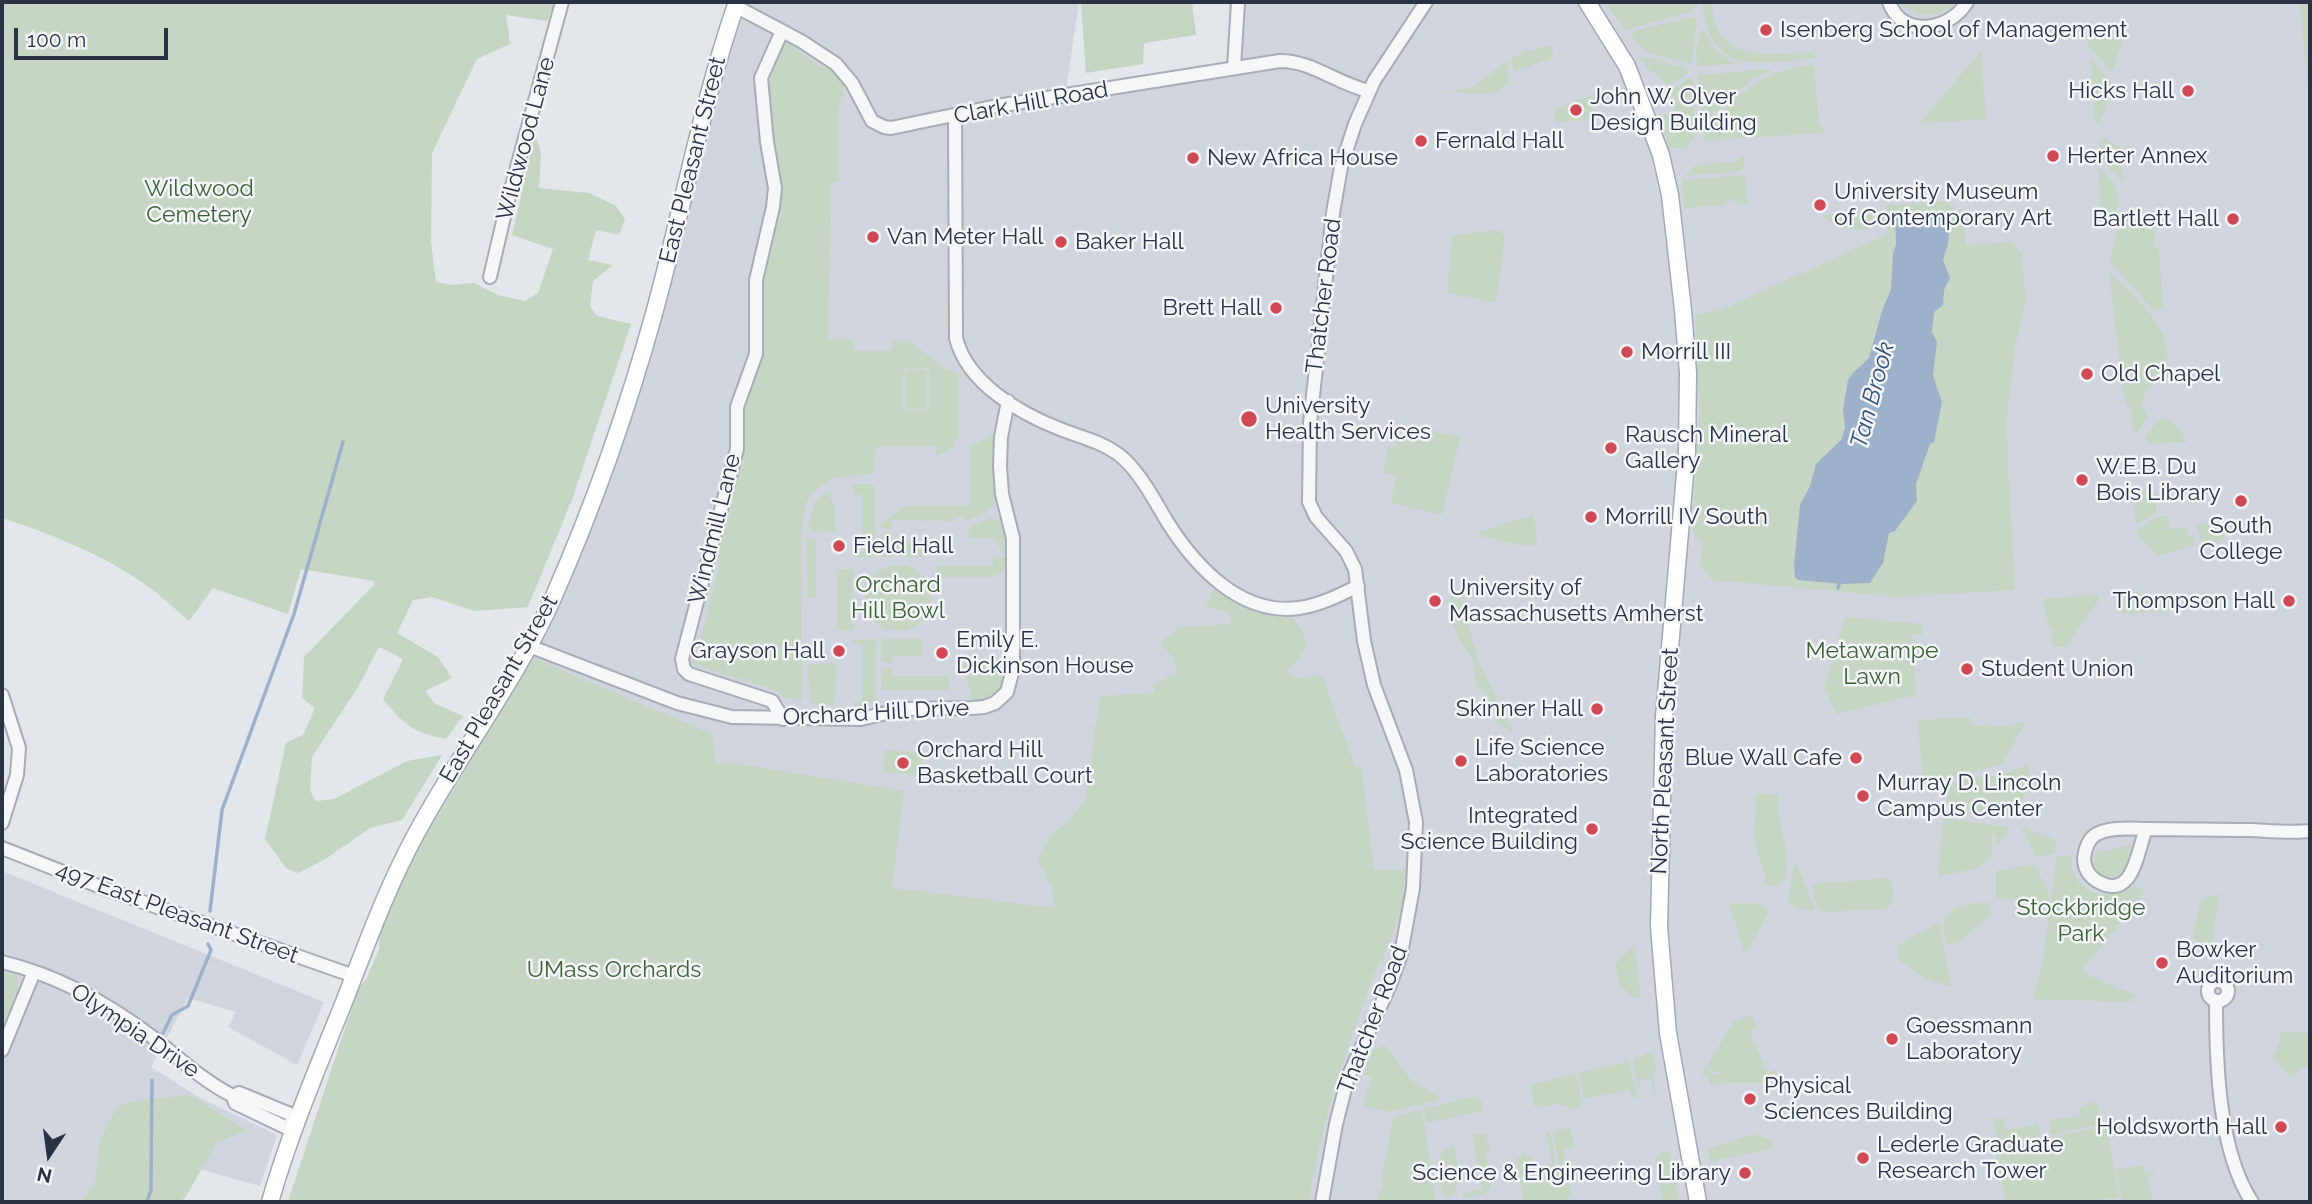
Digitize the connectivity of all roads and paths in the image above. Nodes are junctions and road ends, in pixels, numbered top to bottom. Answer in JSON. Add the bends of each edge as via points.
{"nodes":[{"id":1,"x":562,"y":2,"type":"edge"},
{"id":2,"x":1238,"y":2,"type":"edge"},
{"id":3,"x":1426,"y":2,"type":"edge"},
{"id":4,"x":1587,"y":2,"type":"edge"},
{"id":5,"x":1889,"y":2,"type":"edge"},
{"id":6,"x":1966,"y":2,"type":"edge"},
{"id":7,"x":736,"y":4,"type":"edge"},
{"id":8,"x":782,"y":31,"type":"junction"},
{"id":9,"x":1234,"y":67,"type":"junction"},
{"id":10,"x":1369,"y":91,"type":"junction"},
{"id":11,"x":955,"y":116,"type":"junction"},
{"id":12,"x":490,"y":277,"type":"dead end"},
{"id":13,"x":1008,"y":401,"type":"junction"},
{"id":14,"x":1359,"y":586,"type":"junction"},
{"id":15,"x":529,"y":646,"type":"junction"},
{"id":16,"x":2,"y":695,"type":"edge"},
{"id":17,"x":783,"y":719,"type":"junction"},
{"id":18,"x":2,"y":823,"type":"edge"},
{"id":19,"x":2146,"y":829,"type":"junction"},
{"id":20,"x":2310,"y":831,"type":"edge"},
{"id":21,"x":2,"y":848,"type":"edge"},
{"id":22,"x":2,"y":962,"type":"edge"},
{"id":23,"x":34,"y":972,"type":"junction"},
{"id":24,"x":354,"y":976,"type":"junction"},
{"id":25,"x":2216,"y":1001,"type":"dead end"},
{"id":26,"x":2,"y":1050,"type":"edge"},
{"id":27,"x":295,"y":1125,"type":"junction"},
{"id":28,"x":270,"y":1202,"type":"edge"},
{"id":29,"x":1322,"y":1202,"type":"edge"},
{"id":30,"x":1699,"y":1202,"type":"edge"},
{"id":31,"x":2252,"y":1202,"type":"edge"}],
"edges":[{"from":1,"to":12,"type":"street","name":"Wildwood Lane"},
{"from":2,"to":9,"type":"street"},
{"from":3,"to":10,"type":"street","name":"Thatcher Road"},
{"from":4,"to":30,"type":"main road","name":"North Pleasant Street","via":[[1622,56],[1661,155],[1683,310],[1687,451],[1664,717],[1659,927],[1668,1039]]},
{"from":5,"to":6,"type":"street","via":[[1900,18],[1924,26],[1946,23]]},
{"from":7,"to":8,"type":"street","name":"Clark Hill Road"},
{"from":7,"to":15,"type":"main road","name":"East Pleasant Street","via":[[623,415],[575,545]]},
{"from":8,"to":11,"type":"street","name":"Clark Hill Road","via":[[842,70],[877,125],[900,127]]},
{"from":8,"to":17,"type":"street","name":"Windmill Lane","via":[[761,78],[775,188],[755,289],[756,354],[737,407],[737,449],[682,659],[689,674],[772,701]]},
{"from":9,"to":10,"type":"street","name":"Clark Hill Road","via":[[1290,61]]},
{"from":9,"to":11,"type":"street","name":"Clark Hill Road"},
{"from":10,"to":14,"type":"street","name":"Thatcher Road","via":[[1336,190],[1308,455],[1310,507],[1346,551]]},
{"from":11,"to":13,"type":"street","via":[[956,338],[973,373]]},
{"from":13,"to":14,"type":"street","via":[[1123,458],[1201,567],[1245,599],[1271,608],[1300,608]]},
{"from":13,"to":17,"type":"street","name":"Orchard Hill Drive","via":[[1000,451],[1002,494],[1014,547],[1013,669],[1007,692],[984,707],[914,708],[861,719]]},
{"from":14,"to":29,"type":"street","name":"Thatcher Road","via":[[1374,685],[1411,789],[1416,855],[1401,954],[1346,1084]]},
{"from":15,"to":17,"type":"street","name":"Orchard Hill Drive","via":[[695,709],[732,717]]},
{"from":15,"to":24,"type":"main road","name":"East Pleasant Street","via":[[416,832]]},
{"from":16,"to":18,"type":"street","via":[[19,748],[17,775]]},
{"from":19,"to":19,"type":"street","via":[[2096,835],[2084,857],[2087,871],[2097,881],[2111,885],[2126,881],[2135,868]]},
{"from":19,"to":20,"type":"street"},
{"from":21,"to":24,"type":"street","name":"497 East Pleasant Street"},
{"from":22,"to":23,"type":"street","name":"Olympia Drive"},
{"from":23,"to":26,"type":"street"},
{"from":23,"to":27,"type":"street","name":"Olympia Drive","via":[[81,991],[211,1083],[233,1096],[239,1093],[290,1114]]},
{"from":24,"to":27,"type":"main road","name":"East Pleasant Street"},
{"from":25,"to":31,"type":"street","via":[[2216,1060],[2230,1152]]},
{"from":27,"to":28,"type":"main road","name":"East Pleasant Street"}]}
